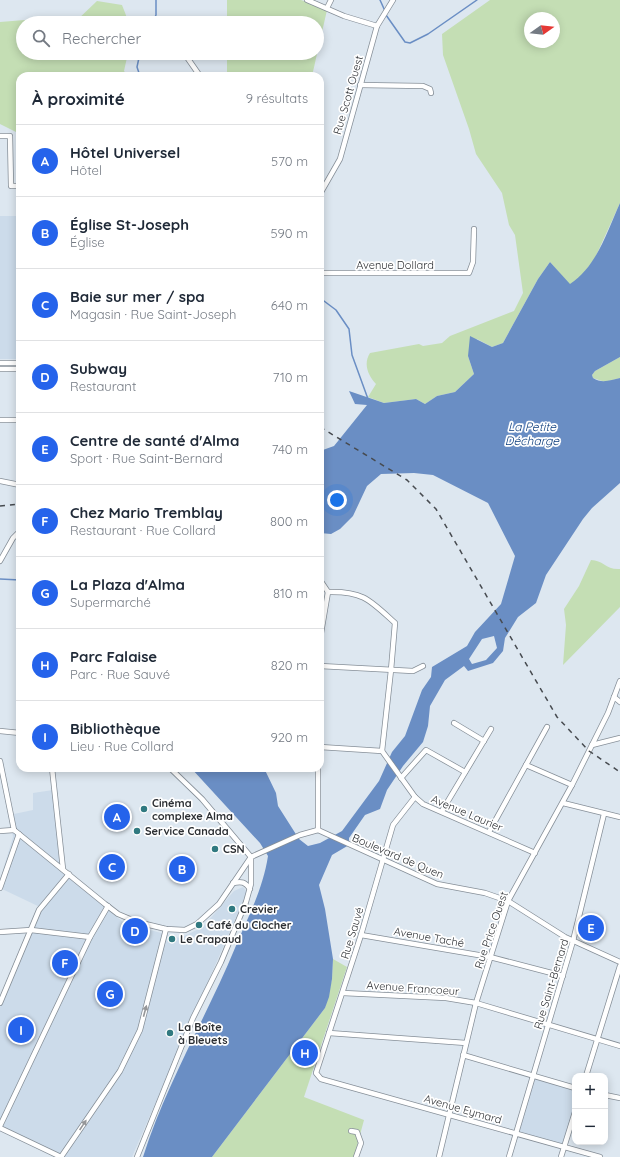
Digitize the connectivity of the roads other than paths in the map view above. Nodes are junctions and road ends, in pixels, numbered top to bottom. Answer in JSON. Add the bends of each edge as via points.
{"nodes":[{"id":1,"x":308,"y":0,"type":"edge"},
{"id":2,"x":331,"y":0,"type":"edge"},
{"id":3,"x":393,"y":0,"type":"edge"},
{"id":4,"x":327,"y":8,"type":"junction"},
{"id":5,"x":377,"y":26,"type":"junction"},
{"id":6,"x":190,"y":60,"type":"edge"},
{"id":7,"x":197,"y":72,"type":"edge"},
{"id":8,"x":360,"y":85,"type":"junction"},
{"id":9,"x":431,"y":93,"type":"dead end"},
{"id":10,"x":0,"y":136,"type":"edge"},
{"id":11,"x":16,"y":186,"type":"edge"},
{"id":12,"x":324,"y":187,"type":"edge"},
{"id":13,"x":474,"y":230,"type":"dead end"},
{"id":14,"x":324,"y":273,"type":"edge"},
{"id":15,"x":0,"y":363,"type":"edge"},
{"id":16,"x":16,"y":363,"type":"edge"},
{"id":17,"x":0,"y":369,"type":"edge"},
{"id":18,"x":16,"y":369,"type":"edge"},
{"id":19,"x":0,"y":420,"type":"edge"},
{"id":20,"x":16,"y":420,"type":"edge"},
{"id":21,"x":0,"y":481,"type":"edge"},
{"id":22,"x":16,"y":485,"type":"edge"},
{"id":23,"x":16,"y":535,"type":"edge"},
{"id":24,"x":0,"y":561,"type":"edge"},
{"id":25,"x":324,"y":586,"type":"edge"},
{"id":26,"x":328,"y":592,"type":"junction"},
{"id":27,"x":324,"y":616,"type":"edge"},
{"id":28,"x":324,"y":666,"type":"edge"},
{"id":29,"x":423,"y":666,"type":"dead end"},
{"id":30,"x":392,"y":670,"type":"junction"},
{"id":31,"x":620,"y":681,"type":"edge"},
{"id":32,"x":614,"y":697,"type":"junction"},
{"id":33,"x":620,"y":702,"type":"edge"},
{"id":34,"x":454,"y":724,"type":"dead end"},
{"id":35,"x":546,"y":727,"type":"dead end"},
{"id":36,"x":491,"y":729,"type":"dead end"},
{"id":37,"x":0,"y":730,"type":"edge"},
{"id":38,"x":16,"y":732,"type":"edge"},
{"id":39,"x":620,"y":738,"type":"edge"},
{"id":40,"x":484,"y":741,"type":"junction"},
{"id":41,"x":592,"y":745,"type":"junction"},
{"id":42,"x":324,"y":747,"type":"edge"},
{"id":43,"x":382,"y":751,"type":"junction"},
{"id":44,"x":0,"y":761,"type":"edge"},
{"id":45,"x":526,"y":765,"type":"junction"},
{"id":46,"x":52,"y":772,"type":"edge"},
{"id":47,"x":174,"y":772,"type":"edge"},
{"id":48,"x":318,"y":772,"type":"edge"},
{"id":49,"x":465,"y":772,"type":"junction"},
{"id":50,"x":1,"y":775,"type":"edge"},
{"id":51,"x":401,"y":778,"type":"junction"},
{"id":52,"x":572,"y":785,"type":"junction"},
{"id":53,"x":415,"y":797,"type":"junction"},
{"id":54,"x":563,"y":803,"type":"junction"},
{"id":55,"x":442,"y":811,"type":"junction"},
{"id":56,"x":604,"y":814,"type":"junction"},
{"id":57,"x":620,"y":817,"type":"edge"},
{"id":58,"x":14,"y":830,"type":"junction"},
{"id":59,"x":318,"y":830,"type":"junction"},
{"id":60,"x":0,"y":831,"type":"edge"},
{"id":61,"x":489,"y":832,"type":"junction"},
{"id":62,"x":19,"y":834,"type":"junction"},
{"id":63,"x":535,"y":853,"type":"junction"},
{"id":64,"x":251,"y":857,"type":"junction"},
{"id":65,"x":382,"y":860,"type":"junction"},
{"id":66,"x":63,"y":869,"type":"junction"},
{"id":67,"x":69,"y":874,"type":"junction"},
{"id":68,"x":233,"y":883,"type":"junction"},
{"id":69,"x":0,"y":888,"type":"edge"},
{"id":70,"x":250,"y":889,"type":"junction"},
{"id":71,"x":508,"y":901,"type":"junction"},
{"id":72,"x":108,"y":906,"type":"junction"},
{"id":73,"x":166,"y":929,"type":"junction"},
{"id":74,"x":31,"y":930,"type":"junction"},
{"id":75,"x":0,"y":932,"type":"edge"},
{"id":76,"x":362,"y":935,"type":"junction"},
{"id":77,"x":90,"y":937,"type":"junction"},
{"id":78,"x":573,"y":941,"type":"junction"},
{"id":79,"x":490,"y":957,"type":"junction"},
{"id":80,"x":620,"y":962,"type":"edge"},
{"id":81,"x":620,"y":966,"type":"edge"},
{"id":82,"x":563,"y":976,"type":"junction"},
{"id":83,"x":343,"y":993,"type":"junction"},
{"id":84,"x":0,"y":1003,"type":"edge"},
{"id":85,"x":476,"y":1003,"type":"junction"},
{"id":86,"x":548,"y":1025,"type":"junction"},
{"id":87,"x":329,"y":1034,"type":"junction"},
{"id":88,"x":597,"y":1039,"type":"junction"},
{"id":89,"x":466,"y":1043,"type":"junction"},
{"id":90,"x":620,"y":1046,"type":"edge"},
{"id":91,"x":463,"y":1055,"type":"junction"},
{"id":92,"x":587,"y":1073,"type":"edge"},
{"id":93,"x":533,"y":1075,"type":"junction"},
{"id":94,"x":321,"y":1079,"type":"joint"},
{"id":95,"x":572,"y":1087,"type":"edge"},
{"id":96,"x":608,"y":1096,"type":"edge"},
{"id":97,"x":620,"y":1098,"type":"edge"},
{"id":98,"x":449,"y":1115,"type":"junction"},
{"id":99,"x":572,"y":1122,"type":"edge"},
{"id":100,"x":0,"y":1127,"type":"edge"},
{"id":101,"x":351,"y":1131,"type":"dead end"},
{"id":102,"x":516,"y":1133,"type":"junction"},
{"id":103,"x":564,"y":1147,"type":"junction"},
{"id":104,"x":61,"y":1157,"type":"edge"},
{"id":105,"x":137,"y":1157,"type":"edge"},
{"id":106,"x":356,"y":1157,"type":"edge"},
{"id":107,"x":439,"y":1157,"type":"edge"},
{"id":108,"x":509,"y":1157,"type":"edge"},
{"id":109,"x":561,"y":1157,"type":"edge"},
{"id":110,"x":600,"y":1157,"type":"edge"}],
"edges":[{"from":1,"to":4,"type":"street"},
{"from":2,"to":4,"type":"street"},
{"from":3,"to":5,"type":"street","name":"Rue Scott Ouest"},
{"from":4,"to":5,"type":"street"},
{"from":5,"to":8,"type":"street","name":"Rue Scott Ouest"},
{"from":6,"to":7,"type":"street"},
{"from":8,"to":9,"type":"street","via":[[423,86],[430,89]]},
{"from":8,"to":12,"type":"street","name":"Rue Scott Ouest","via":[[340,159]]},
{"from":10,"to":11,"type":"street","via":[[10,136],[11,186]]},
{"from":13,"to":14,"type":"street","name":"Avenue Dollard","via":[[473,262],[469,273]]},
{"from":15,"to":16,"type":"street"},
{"from":17,"to":18,"type":"street"},
{"from":19,"to":20,"type":"street"},
{"from":21,"to":22,"type":"street"},
{"from":23,"to":24,"type":"street"},
{"from":25,"to":26,"type":"street"},
{"from":26,"to":27,"type":"street"},
{"from":26,"to":30,"type":"street","via":[[349,591],[372,601],[395,623]]},
{"from":28,"to":30,"type":"street"},
{"from":29,"to":30,"type":"street","via":[[413,672]]},
{"from":30,"to":43,"type":"street"},
{"from":31,"to":32,"type":"street","name":"Rue Price Ouest"},
{"from":32,"to":33,"type":"street"},
{"from":32,"to":41,"type":"street","name":"Rue Price Ouest"},
{"from":34,"to":40,"type":"street"},
{"from":35,"to":45,"type":"street"},
{"from":36,"to":40,"type":"street"},
{"from":37,"to":38,"type":"street"},
{"from":39,"to":41,"type":"street"},
{"from":40,"to":49,"type":"street"},
{"from":41,"to":52,"type":"street","name":"Rue Price Ouest"},
{"from":42,"to":43,"type":"street"},
{"from":43,"to":51,"type":"street","name":"Avenue Laurier"},
{"from":44,"to":50,"type":"street"},
{"from":45,"to":52,"type":"street"},
{"from":45,"to":61,"type":"street"},
{"from":46,"to":66,"type":"street"},
{"from":47,"to":64,"type":"street","via":[[202,799]]},
{"from":48,"to":59,"type":"street"},
{"from":49,"to":51,"type":"street","via":[[426,750]]},
{"from":49,"to":55,"type":"street"},
{"from":50,"to":58,"type":"street"},
{"from":51,"to":53,"type":"street","name":"Avenue Laurier"},
{"from":52,"to":54,"type":"street","name":"Rue Price Ouest"},
{"from":53,"to":55,"type":"street","name":"Avenue Laurier","via":[[423,804]]},
{"from":53,"to":65,"type":"street","name":"Rue Sauvé","via":[[393,825]]},
{"from":54,"to":56,"type":"street"},
{"from":54,"to":63,"type":"street","name":"Rue Price Ouest"},
{"from":55,"to":61,"type":"street","name":"Avenue Laurier"},
{"from":56,"to":57,"type":"street"},
{"from":56,"to":78,"type":"street","name":"Rue Saint-Bernard"},
{"from":58,"to":60,"type":"street"},
{"from":58,"to":62,"type":"street"},
{"from":59,"to":64,"type":"street","via":[[300,835]]},
{"from":59,"to":65,"type":"street","name":"Boulevard de Quen"},
{"from":61,"to":63,"type":"street","name":"Avenue Laurier"},
{"from":62,"to":66,"type":"street"},
{"from":62,"to":69,"type":"street"},
{"from":63,"to":71,"type":"street","name":"Rue Price Ouest"},
{"from":64,"to":68,"type":"street"},
{"from":64,"to":70,"type":"street"},
{"from":65,"to":71,"type":"street","name":"Boulevard de Quen","via":[[437,884],[485,893]]},
{"from":65,"to":76,"type":"street","name":"Rue Sauvé"},
{"from":66,"to":67,"type":"street"},
{"from":67,"to":72,"type":"street"},
{"from":67,"to":74,"type":"street","via":[[39,910]]},
{"from":68,"to":70,"type":"street","via":[[241,881]]},
{"from":68,"to":73,"type":"street","via":[[219,904],[197,924],[185,930]]},
{"from":70,"to":105,"type":"street","via":[[221,962],[193,1018]]},
{"from":71,"to":78,"type":"street","name":"Boulevard de Quen"},
{"from":71,"to":79,"type":"street","name":"Rue Price Ouest"},
{"from":72,"to":73,"type":"street","via":[[131,919]]},
{"from":72,"to":77,"type":"street"},
{"from":104,"to":73,"type":"street","one_way":true,"via":[[120,1071],[140,1030]]},
{"from":74,"to":75,"type":"street"},
{"from":74,"to":77,"type":"street"},
{"from":74,"to":84,"type":"street"},
{"from":76,"to":79,"type":"street","name":"Avenue Taché"},
{"from":76,"to":83,"type":"street","name":"Rue Sauvé"},
{"from":77,"to":100,"type":"street"},
{"from":78,"to":80,"type":"street","name":"Boulevard de Quen"},
{"from":78,"to":82,"type":"street","name":"Rue Saint-Bernard"},
{"from":79,"to":82,"type":"street","name":"Avenue Taché"},
{"from":79,"to":85,"type":"street","name":"Rue Price Ouest"},
{"from":81,"to":88,"type":"street"},
{"from":82,"to":86,"type":"street","name":"Rue Saint-Bernard"},
{"from":83,"to":85,"type":"street","name":"Avenue Francoeur","via":[[446,998]]},
{"from":83,"to":87,"type":"street","name":"Rue Sauvé"},
{"from":85,"to":86,"type":"street","name":"Avenue Francoeur"},
{"from":85,"to":89,"type":"street","name":"Rue Price Ouest"},
{"from":86,"to":88,"type":"street","name":"Avenue Francoeur"},
{"from":86,"to":93,"type":"street","name":"Rue Saint-Bernard"},
{"from":87,"to":89,"type":"street"},
{"from":87,"to":94,"type":"street","name":"Rue Sauvé","via":[[316,1073]]},
{"from":88,"to":90,"type":"street","name":"Avenue Francoeur"},
{"from":88,"to":92,"type":"street"},
{"from":89,"to":91,"type":"street","name":"Rue Price Ouest"},
{"from":91,"to":93,"type":"street"},
{"from":91,"to":98,"type":"street","name":"Rue Price Ouest"},
{"from":93,"to":95,"type":"street"},
{"from":93,"to":102,"type":"street","name":"Rue Saint-Bernard"},
{"from":94,"to":98,"type":"street","name":"Avenue Eymard"},
{"from":96,"to":97,"type":"street"},
{"from":98,"to":102,"type":"street","name":"Avenue Eymard"},
{"from":98,"to":107,"type":"street","name":"Rue Price Ouest"},
{"from":99,"to":103,"type":"street"},
{"from":100,"to":104,"type":"street"},
{"from":101,"to":106,"type":"street","via":[[357,1132],[361,1143]]},
{"from":102,"to":103,"type":"street","name":"Avenue Eymard"},
{"from":102,"to":108,"type":"street","name":"Rue Saint-Bernard"},
{"from":103,"to":109,"type":"street"},
{"from":103,"to":110,"type":"street","name":"Avenue Eymard"}]}
